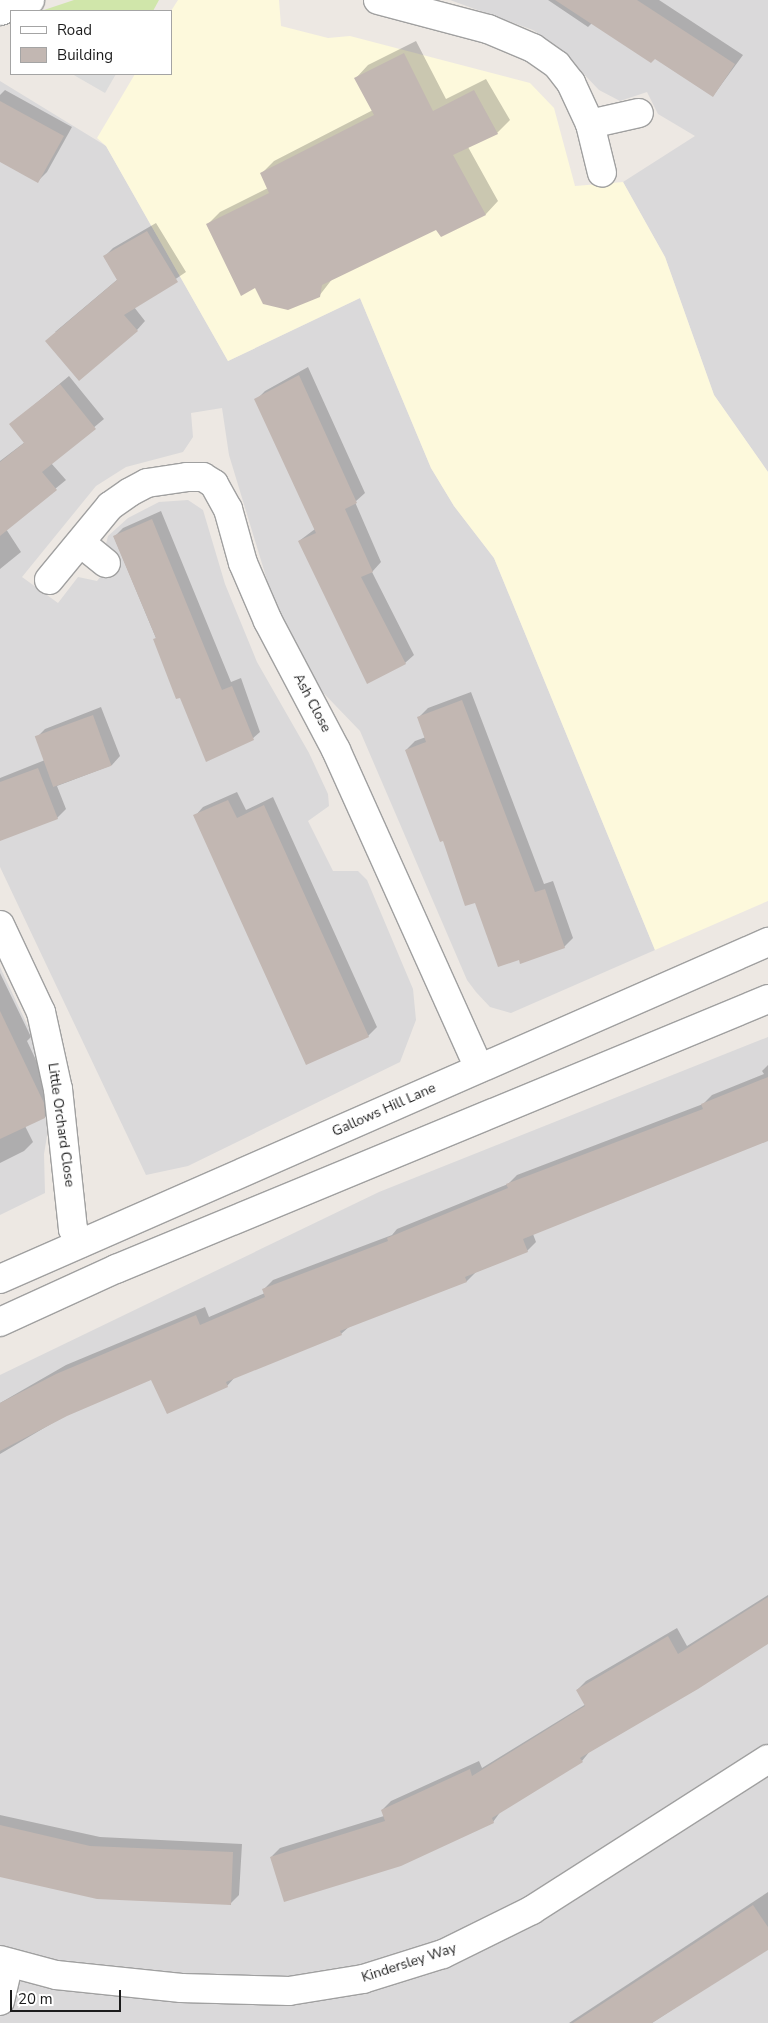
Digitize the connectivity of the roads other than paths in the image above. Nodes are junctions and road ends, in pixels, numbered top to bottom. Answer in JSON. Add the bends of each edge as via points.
{"nodes":[{"id":1,"x":30,"y":0,"type":"edge"},
{"id":2,"x":378,"y":0,"type":"edge"},
{"id":3,"x":0,"y":11,"type":"edge"},
{"id":4,"x":639,"y":113,"type":"dead end"},
{"id":5,"x":590,"y":124,"type":"junction"},
{"id":6,"x":602,"y":173,"type":"dead end"},
{"id":7,"x":81,"y":543,"type":"junction"},
{"id":8,"x":106,"y":563,"type":"dead end"},
{"id":9,"x":49,"y":580,"type":"dead end"},
{"id":10,"x":0,"y":925,"type":"edge"},
{"id":11,"x":768,"y":942,"type":"edge"},
{"id":12,"x":768,"y":999,"type":"edge"},
{"id":13,"x":479,"y":1068,"type":"junction"},
{"id":14,"x":80,"y":1243,"type":"junction"},
{"id":15,"x":0,"y":1279,"type":"edge"},
{"id":16,"x":0,"y":1322,"type":"edge"},
{"id":17,"x":768,"y":1759,"type":"edge"},
{"id":18,"x":4,"y":1961,"type":"edge"},
{"id":19,"x":0,"y":2001,"type":"edge"}],
"edges":[{"from":1,"to":3,"type":"street"},
{"from":2,"to":5,"type":"street","via":[[488,29],[533,48],[557,65],[571,83]]},
{"from":4,"to":5,"type":"street"},
{"from":5,"to":6,"type":"street"},
{"from":7,"to":8,"type":"street"},
{"from":7,"to":9,"type":"street","name":"Ash Close"},
{"from":7,"to":13,"type":"street","name":"Ash Close","via":[[110,506],[147,483],[203,477],[222,494],[242,563],[336,750]]},
{"from":10,"to":14,"type":"street","name":"Little Orchard Close","via":[[41,1012],[58,1089],[73,1229]]},
{"from":11,"to":13,"type":"street","name":"Gallows Hill Lane"},
{"from":12,"to":16,"type":"street","via":[[116,1270]]},
{"from":13,"to":14,"type":"street","name":"Gallows Hill Lane"},
{"from":14,"to":15,"type":"street","name":"Gallows Hill Lane"},
{"from":17,"to":18,"type":"street","name":"Kindersley Way","via":[[532,1910],[443,1954],[363,1979],[289,1991],[180,1988],[56,1975]]},
{"from":18,"to":19,"type":"street"}]}
